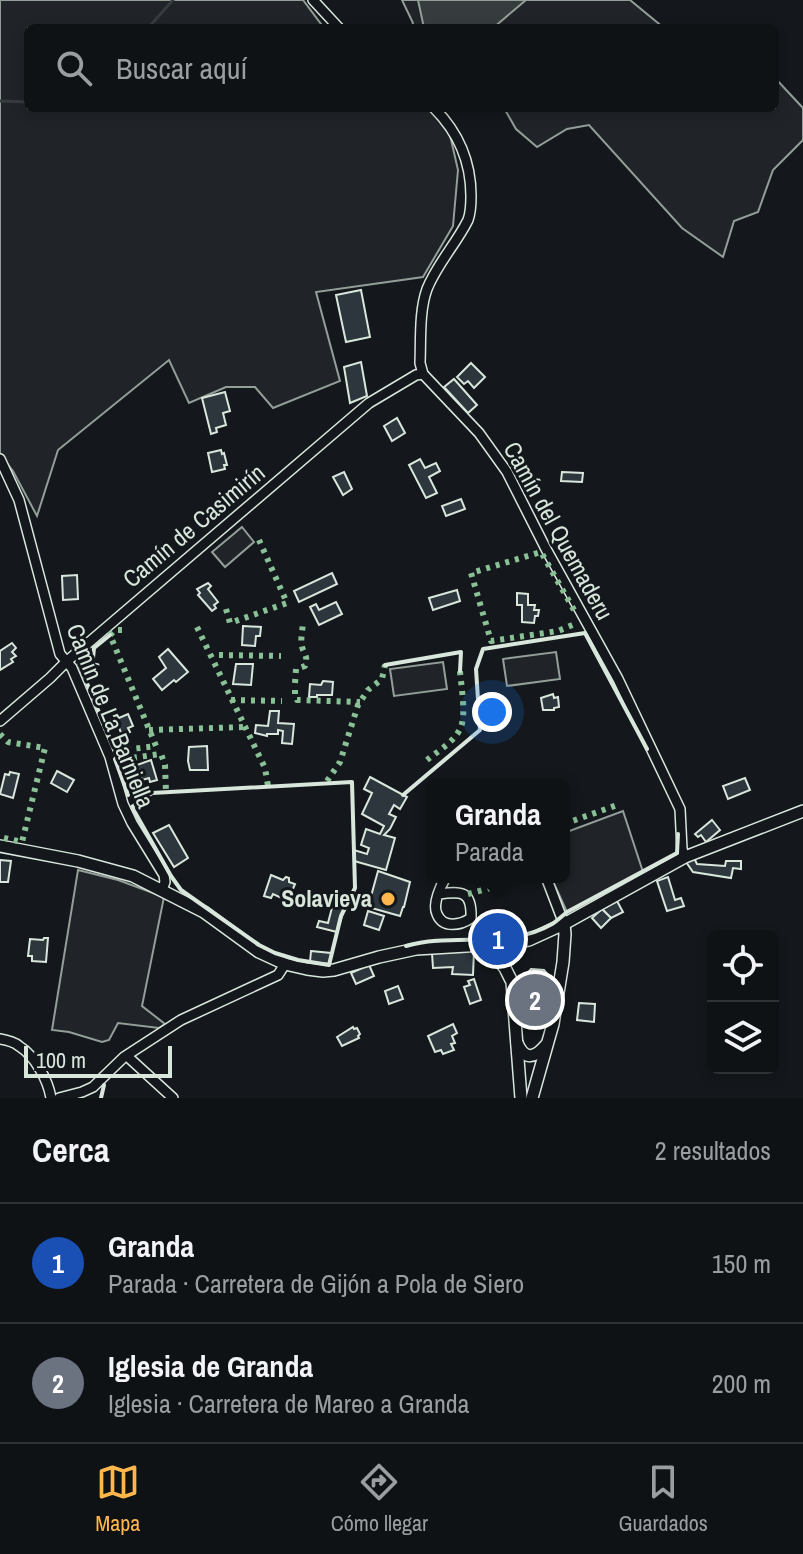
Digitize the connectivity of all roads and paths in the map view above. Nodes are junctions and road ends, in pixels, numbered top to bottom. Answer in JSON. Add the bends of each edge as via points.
{"nodes":[{"id":1,"x":313,"y":0,"type":"edge"},
{"id":2,"x":335,"y":24,"type":"edge"},
{"id":3,"x":437,"y":112,"type":"edge"},
{"id":4,"x":423,"y":374,"type":"junction"},
{"id":5,"x":0,"y":459,"type":"edge"},
{"id":6,"x":66,"y":662,"type":"junction"},
{"id":7,"x":0,"y":721,"type":"edge"},
{"id":8,"x":803,"y":811,"type":"edge"},
{"id":9,"x":0,"y":846,"type":"edge"},
{"id":10,"x":685,"y":857,"type":"junction"},
{"id":11,"x":444,"y":883,"type":"edge"},
{"id":12,"x":548,"y":883,"type":"edge"},
{"id":13,"x":162,"y":890,"type":"junction"},
{"id":14,"x":439,"y":894,"type":"dead end"},
{"id":15,"x":564,"y":924,"type":"junction"},
{"id":16,"x":544,"y":934,"type":"junction"},
{"id":17,"x":497,"y":950,"type":"junction"},
{"id":18,"x":563,"y":962,"type":"junction"},
{"id":19,"x":285,"y":964,"type":"junction"},
{"id":20,"x":0,"y":1039,"type":"edge"},
{"id":21,"x":516,"y":1039,"type":"junction"},
{"id":22,"x":548,"y":1043,"type":"junction"},
{"id":23,"x":127,"y":1056,"type":"junction"},
{"id":24,"x":51,"y":1098,"type":"edge"},
{"id":25,"x":59,"y":1098,"type":"edge"},
{"id":26,"x":173,"y":1098,"type":"edge"},
{"id":27,"x":521,"y":1098,"type":"edge"},
{"id":28,"x":532,"y":1098,"type":"edge"}],
"edges":[{"from":1,"to":2,"type":"street"},
{"from":3,"to":4,"type":"street","via":[[467,158],[471,208],[426,292]]},
{"from":4,"to":6,"type":"street","name":"Camín de Casimirín","via":[[369,403]]},
{"from":4,"to":10,"type":"street","name":"Camín del Quemaderu","via":[[472,424],[507,472],[618,679],[680,809]]},
{"from":5,"to":6,"type":"street","name":"Camín de La Barniella","via":[[19,500]]},
{"from":6,"to":7,"type":"street","name":"Camín de Casimirín"},
{"from":6,"to":13,"type":"street","name":"Camín de La Barniella","via":[[110,757],[123,804],[164,875]]},
{"from":8,"to":10,"type":"street"},
{"from":9,"to":13,"type":"street","via":[[78,861]]},
{"from":10,"to":15,"type":"street"},
{"from":11,"to":14,"type":"street"},
{"from":12,"to":15,"type":"street"},
{"from":13,"to":19,"type":"street"},
{"from":15,"to":16,"type":"street"},
{"from":15,"to":18,"type":"street"},
{"from":16,"to":17,"type":"street"},
{"from":16,"to":18,"type":"street","via":[[561,950]]},
{"from":17,"to":19,"type":"street","via":[[485,945],[416,949],[334,970]]},
{"from":17,"to":21,"type":"street","via":[[512,982]]},
{"from":18,"to":22,"type":"street"},
{"from":19,"to":23,"type":"street","via":[[278,975],[181,1020]]},
{"from":20,"to":24,"type":"street","via":[[21,1047],[32,1059]]},
{"from":21,"to":22,"type":"street","via":[[527,1055]]},
{"from":21,"to":27,"type":"street"},
{"from":22,"to":28,"type":"street"},
{"from":23,"to":25,"type":"street","via":[[93,1087]]},
{"from":23,"to":26,"type":"street"}]}
